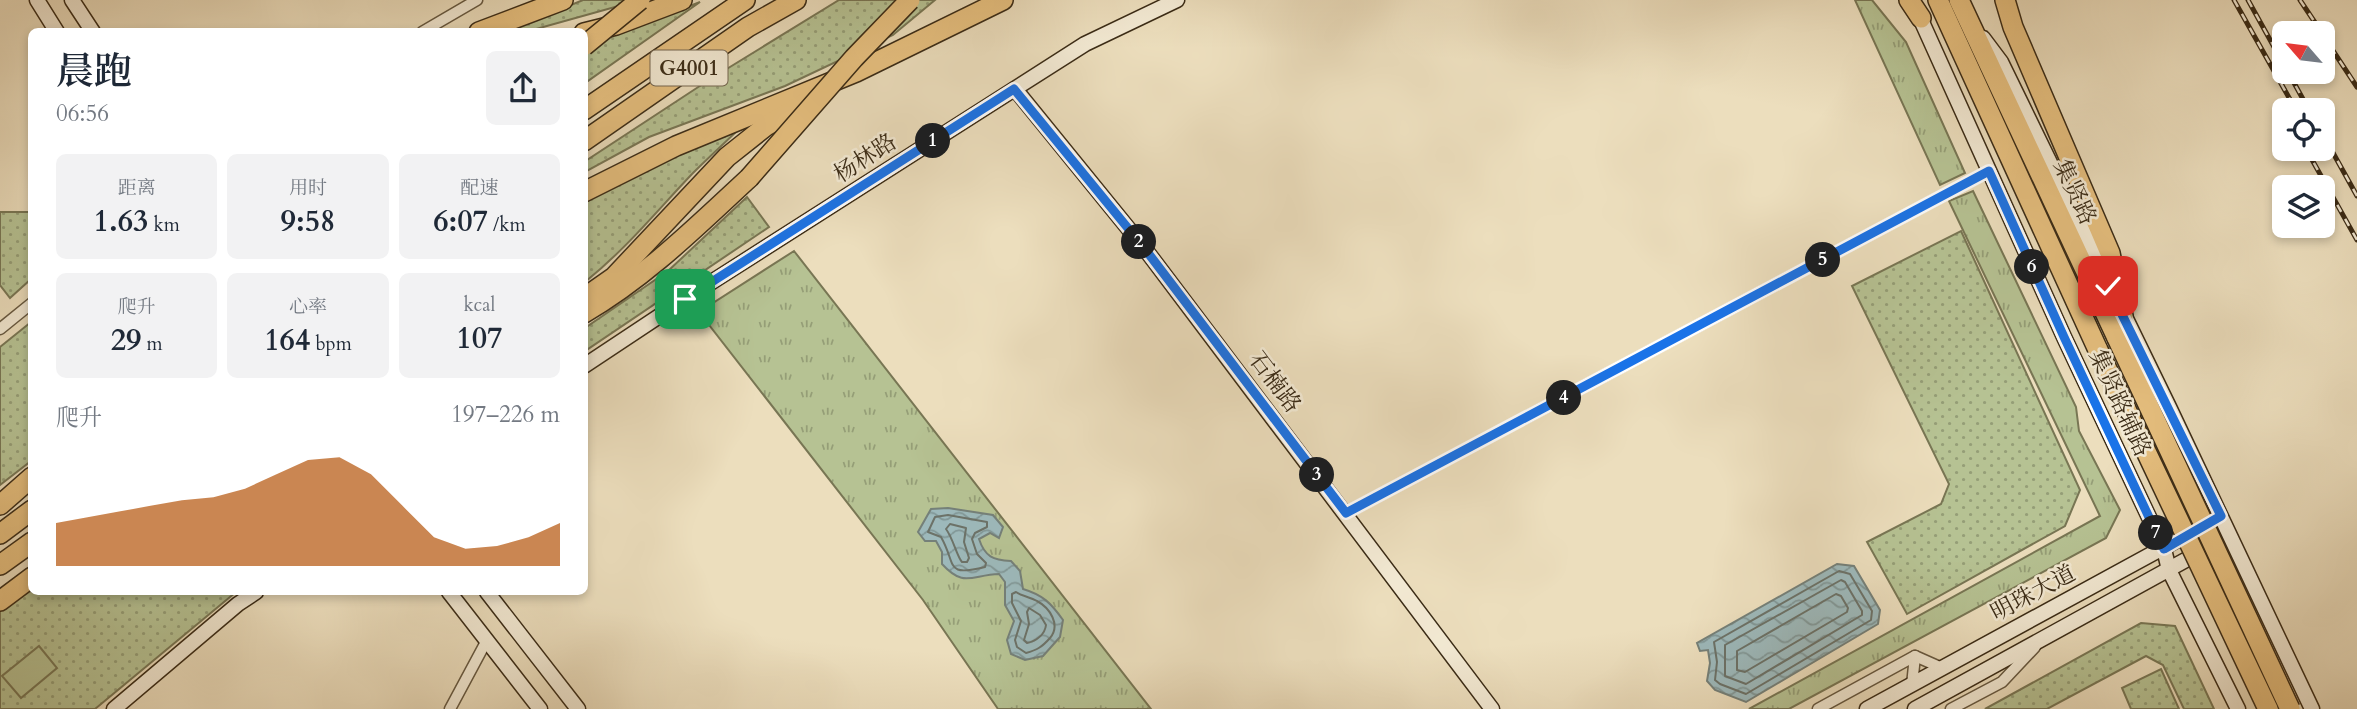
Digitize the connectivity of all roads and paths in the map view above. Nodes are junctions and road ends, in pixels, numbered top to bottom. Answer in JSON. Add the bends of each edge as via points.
{"nodes":[{"id":1,"x":37,"y":0,"type":"edge"},
{"id":2,"x":72,"y":0,"type":"edge"},
{"id":3,"x":477,"y":0,"type":"edge"},
{"id":4,"x":563,"y":0,"type":"edge"},
{"id":5,"x":640,"y":0,"type":"edge"},
{"id":6,"x":682,"y":0,"type":"edge"},
{"id":7,"x":746,"y":0,"type":"edge"},
{"id":8,"x":796,"y":0,"type":"edge"},
{"id":9,"x":910,"y":0,"type":"edge"},
{"id":10,"x":1003,"y":0,"type":"edge"},
{"id":11,"x":1177,"y":0,"type":"edge"},
{"id":12,"x":1911,"y":0,"type":"edge"},
{"id":13,"x":1938,"y":0,"type":"edge"},
{"id":14,"x":2006,"y":0,"type":"edge"},
{"id":15,"x":1964,"y":9,"type":"edge"},
{"id":16,"x":1921,"y":18,"type":"joint"},
{"id":17,"x":54,"y":28,"type":"edge"},
{"id":18,"x":90,"y":28,"type":"edge"},
{"id":19,"x":429,"y":28,"type":"edge"},
{"id":20,"x":489,"y":28,"type":"edge"},
{"id":21,"x":588,"y":32,"type":"edge"},
{"id":22,"x":588,"y":43,"type":"edge"},
{"id":23,"x":856,"y":72,"type":"junction"},
{"id":24,"x":1014,"y":89,"type":"junction"},
{"id":25,"x":588,"y":107,"type":"edge"},
{"id":26,"x":588,"y":138,"type":"edge"},
{"id":27,"x":1989,"y":171,"type":"junction"},
{"id":28,"x":588,"y":190,"type":"edge"},
{"id":29,"x":588,"y":295,"type":"edge"},
{"id":30,"x":28,"y":306,"type":"edge"},
{"id":31,"x":588,"y":311,"type":"edge"},
{"id":32,"x":2123,"y":316,"type":"junction"},
{"id":33,"x":0,"y":329,"type":"edge"},
{"id":34,"x":588,"y":363,"type":"edge"},
{"id":35,"x":28,"y":480,"type":"edge"},
{"id":36,"x":0,"y":505,"type":"edge"},
{"id":37,"x":28,"y":513,"type":"edge"},
{"id":38,"x":1346,"y":513,"type":"junction"},
{"id":39,"x":2221,"y":516,"type":"junction"},
{"id":40,"x":0,"y":534,"type":"edge"},
{"id":41,"x":2229,"y":534,"type":"junction"},
{"id":42,"x":28,"y":545,"type":"edge"},
{"id":43,"x":2164,"y":549,"type":"junction"},
{"id":44,"x":0,"y":565,"type":"edge"},
{"id":45,"x":2169,"y":570,"type":"junction"},
{"id":46,"x":28,"y":581,"type":"edge"},
{"id":47,"x":252,"y":595,"type":"edge"},
{"id":48,"x":451,"y":595,"type":"edge"},
{"id":49,"x":489,"y":595,"type":"edge"},
{"id":50,"x":0,"y":601,"type":"edge"},
{"id":51,"x":487,"y":640,"type":"junction"},
{"id":52,"x":2041,"y":640,"type":"junction"},
{"id":53,"x":1915,"y":656,"type":"junction"},
{"id":54,"x":1942,"y":668,"type":"junction"},
{"id":55,"x":1912,"y":685,"type":"junction"},
{"id":56,"x":114,"y":709,"type":"edge"},
{"id":57,"x":450,"y":709,"type":"edge"},
{"id":58,"x":540,"y":709,"type":"edge"},
{"id":59,"x":578,"y":709,"type":"edge"},
{"id":60,"x":1492,"y":709,"type":"edge"},
{"id":61,"x":1818,"y":709,"type":"edge"},
{"id":62,"x":1867,"y":709,"type":"edge"},
{"id":63,"x":1915,"y":709,"type":"edge"},
{"id":64,"x":1951,"y":709,"type":"edge"},
{"id":65,"x":2238,"y":709,"type":"edge"},
{"id":66,"x":2268,"y":709,"type":"edge"},
{"id":67,"x":2290,"y":709,"type":"edge"},
{"id":68,"x":2312,"y":709,"type":"edge"}],
"edges":[{"from":1,"to":17,"type":"street"},
{"from":2,"to":18,"type":"street"},
{"from":3,"to":19,"type":"street"},
{"from":4,"to":20,"type":"highway"},
{"from":5,"to":22,"type":"highway","bridge":true},
{"from":6,"to":21,"type":"highway"},
{"from":7,"to":25,"type":"highway","number":"G4001"},
{"from":8,"to":26,"type":"highway","number":"G4001","via":[[748,27]]},
{"from":9,"to":31,"type":"highway","bridge":true,"via":[[749,178],[655,264]]},
{"from":10,"to":23,"type":"highway"},
{"from":11,"to":24,"type":"street","name":"杨林路","via":[[1085,44]]},
{"from":12,"to":16,"type":"highway"},
{"from":13,"to":66,"type":"highway","name":"集贤路","bridge":true},
{"from":14,"to":32,"type":"highway","via":[[2013,27],[2110,253]]},
{"from":15,"to":32,"type":"street","name":"集贤路辅路","via":[[2001,62]]},
{"from":15,"to":67,"type":"highway","name":"集贤路","bridge":true},
{"from":16,"to":27,"type":"street","name":"集贤路辅路"},
{"from":23,"to":28,"type":"highway","via":[[677,146]]},
{"from":23,"to":29,"type":"highway","via":[[766,126],[727,157],[614,277]]},
{"from":24,"to":34,"type":"street","name":"杨林路"},
{"from":24,"to":38,"type":"street","name":"石楠路","via":[[1145,249]]},
{"from":27,"to":38,"type":"street"},
{"from":27,"to":43,"type":"street","name":"集贤路辅路"},
{"from":30,"to":33,"type":"street"},
{"from":32,"to":39,"type":"street","name":"集贤路辅路"},
{"from":35,"to":36,"type":"highway"},
{"from":37,"to":40,"type":"highway"},
{"from":38,"to":60,"type":"street","name":"石楠路"},
{"from":39,"to":41,"type":"street","name":"集贤路辅路"},
{"from":39,"to":43,"type":"street","name":"明珠大道"},
{"from":41,"to":45,"type":"street","name":"明珠大道"},
{"from":41,"to":68,"type":"street","name":"集贤路辅路"},
{"from":42,"to":44,"type":"highway"},
{"from":43,"to":45,"type":"street","name":"集贤路辅路"},
{"from":43,"to":54,"type":"street","name":"明珠大道"},
{"from":45,"to":52,"type":"street","name":"明珠大道"},
{"from":45,"to":65,"type":"street","name":"集贤路辅路"},
{"from":46,"to":50,"type":"highway"},
{"from":47,"to":56,"type":"street"},
{"from":48,"to":51,"type":"street"},
{"from":49,"to":59,"type":"street"},
{"from":51,"to":57,"type":"street"},
{"from":51,"to":58,"type":"street"},
{"from":52,"to":63,"type":"street","name":"明珠大道"},
{"from":52,"to":64,"type":"street","via":[[2002,682]]},
{"from":53,"to":54,"type":"street"},
{"from":53,"to":55,"type":"street"},
{"from":53,"to":61,"type":"street"},
{"from":54,"to":55,"type":"street","name":"明珠大道"},
{"from":55,"to":62,"type":"street","name":"明珠大道"}]}
